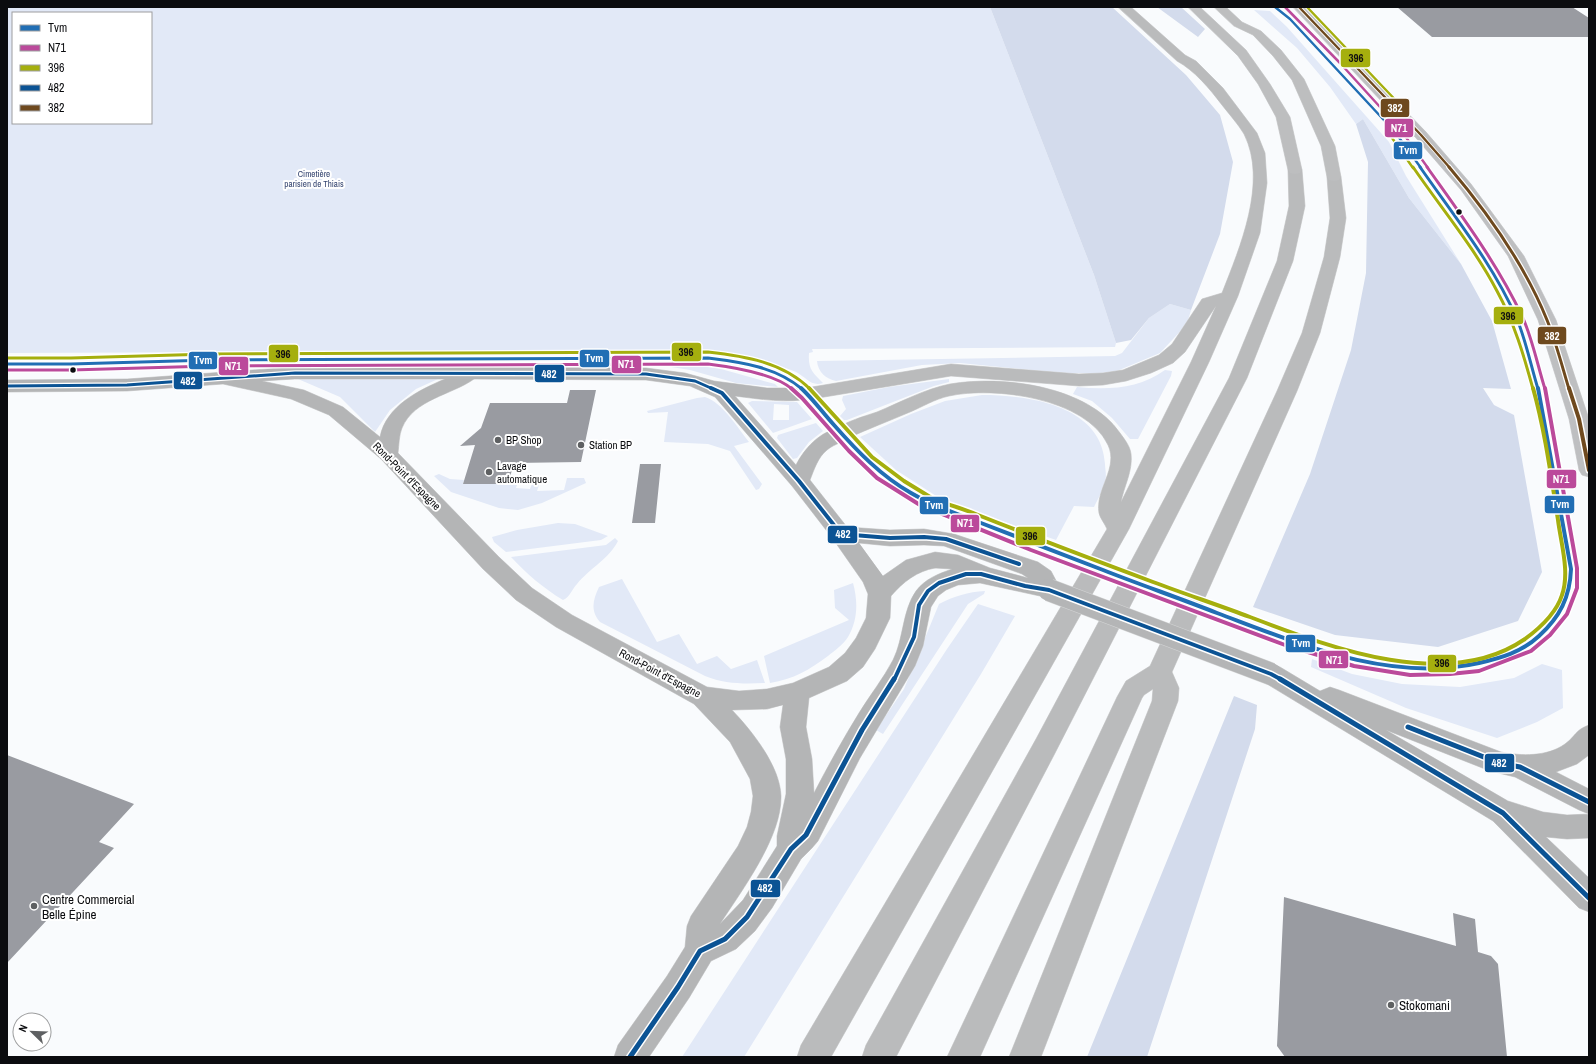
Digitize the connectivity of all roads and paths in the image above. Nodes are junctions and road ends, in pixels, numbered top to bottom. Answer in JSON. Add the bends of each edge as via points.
{"nodes":[{"id":1,"x":1124,"y":7,"type":"edge"},
{"id":2,"x":1138,"y":7,"type":"edge"},
{"id":3,"x":1194,"y":7,"type":"edge"},
{"id":4,"x":1220,"y":7,"type":"edge"},
{"id":5,"x":1299,"y":7,"type":"edge"},
{"id":6,"x":1248,"y":16,"type":"dead end"},
{"id":7,"x":1257,"y":33,"type":"junction"},
{"id":8,"x":1192,"y":64,"type":"junction"},
{"id":9,"x":1229,"y":296,"type":"junction"},
{"id":10,"x":473,"y":373,"type":"junction"},
{"id":11,"x":226,"y":380,"type":"junction"},
{"id":12,"x":7,"y":386,"type":"edge"},
{"id":13,"x":714,"y":387,"type":"junction"},
{"id":14,"x":806,"y":394,"type":"joint"},
{"id":15,"x":841,"y":434,"type":"joint"},
{"id":16,"x":388,"y":454,"type":"junction"},
{"id":17,"x":1589,"y":470,"type":"edge"},
{"id":18,"x":799,"y":481,"type":"junction"},
{"id":19,"x":1118,"y":529,"type":"junction"},
{"id":20,"x":841,"y":534,"type":"junction"},
{"id":21,"x":981,"y":574,"type":"junction"},
{"id":22,"x":1017,"y":574,"type":"junction"},
{"id":23,"x":880,"y":594,"type":"junction"},
{"id":24,"x":1160,"y":672,"type":"junction"},
{"id":25,"x":1271,"y":674,"type":"junction"},
{"id":26,"x":797,"y":692,"type":"junction"},
{"id":27,"x":704,"y":697,"type":"junction"},
{"id":28,"x":1589,"y":736,"type":"edge"},
{"id":29,"x":1520,"y":767,"type":"junction"},
{"id":30,"x":1589,"y":802,"type":"edge"},
{"id":31,"x":1503,"y":812,"type":"junction"},
{"id":32,"x":1589,"y":826,"type":"edge"},
{"id":33,"x":790,"y":849,"type":"junction"},
{"id":34,"x":1589,"y":898,"type":"edge"},
{"id":35,"x":700,"y":951,"type":"junction"},
{"id":36,"x":630,"y":1057,"type":"edge"},
{"id":37,"x":813,"y":1057,"type":"edge"},
{"id":38,"x":878,"y":1057,"type":"edge"},
{"id":39,"x":963,"y":1057,"type":"edge"},
{"id":40,"x":1025,"y":1057,"type":"edge"}],
"edges":[{"from":1,"to":8,"type":"highway","via":[[1181,58]]},
{"from":2,"to":8,"type":"highway","via":[[1190,58]]},
{"from":3,"to":38,"type":"highway","via":[[1242,53],[1283,117],[1295,170],[1297,206],[1285,260],[1238,378],[1045,747]]},
{"from":4,"to":7,"type":"highway","via":[[1238,24]]},
{"from":5,"to":17,"type":"main road","via":[[1466,186],[1516,256],[1547,320],[1579,419]]},
{"from":6,"to":7,"type":"highway","via":[[1260,27]]},
{"from":7,"to":24,"type":"highway","via":[[1298,79],[1322,130],[1334,177],[1338,218],[1332,257],[1311,333]]},
{"from":8,"to":9,"type":"highway","via":[[1218,91],[1250,133],[1258,153],[1260,183],[1252,233]]},
{"from":9,"to":14,"type":"highway","via":[[1208,303],[1182,343],[1166,360],[1126,375],[1079,380],[951,370]]},
{"from":9,"to":19,"type":"highway","via":[[1200,362]]},
{"from":10,"to":11,"type":"street","via":[[295,373]]},
{"from":10,"to":13,"type":"street","via":[[646,374],[686,379]]},
{"from":10,"to":16,"type":"street","via":[[430,393],[406,410],[392,427]]},
{"from":11,"to":12,"type":"street","via":[[127,385]]},
{"from":11,"to":16,"type":"street","name":"Rond-Point d'Espagne","via":[[297,394],[330,408]]},
{"from":13,"to":14,"type":"street","via":[[767,394]]},
{"from":13,"to":18,"type":"street"},
{"from":15,"to":18,"type":"street","via":[[820,445],[811,456]]},
{"from":15,"to":19,"type":"highway","via":[[936,394],[970,387],[1029,392],[1068,403],[1090,414],[1102,424],[1118,446],[1121,458],[1110,502],[1110,513]]},
{"from":16,"to":27,"type":"street","name":"Rond-Point d'Espagne","via":[[491,563],[524,594],[575,627]]},
{"from":18,"to":20,"type":"street"},
{"from":19,"to":37,"type":"highway"},
{"from":20,"to":22,"type":"street","via":[[946,539]]},
{"from":20,"to":23,"type":"street","via":[[873,579]]},
{"from":21,"to":22,"type":"street"},
{"from":21,"to":23,"type":"street","via":[[949,561],[928,560],[907,569]]},
{"from":21,"to":33,"type":"street","via":[[966,574],[939,583],[928,590],[917,612],[914,637],[898,674],[862,730],[806,835]]},
{"from":22,"to":25,"type":"street","bridge":true,"via":[[1035,589],[1049,590]]},
{"from":23,"to":26,"type":"street","name":"Rond-Point d'Espagne","via":[[878,618],[854,660],[838,674]]},
{"from":24,"to":39,"type":"highway","via":[[1135,688],[1130,697]]},
{"from":24,"to":40,"type":"highway","via":[[1166,688],[1166,701]]},
{"from":25,"to":29,"type":"street","via":[[1499,763]]},
{"from":25,"to":31,"type":"street"},
{"from":26,"to":27,"type":"street","name":"Rond-Point d'Espagne","via":[[767,699],[739,701]]},
{"from":26,"to":33,"type":"street","via":[[793,727],[799,759],[800,794]]},
{"from":27,"to":35,"type":"street","via":[[739,734],[759,767],[764,779],[766,796],[765,812],[755,842],[702,926]]},
{"from":28,"to":29,"type":"street","via":[[1571,755],[1556,762]]},
{"from":29,"to":30,"type":"street"},
{"from":31,"to":32,"type":"street","via":[[1543,824]]},
{"from":31,"to":34,"type":"street"},
{"from":33,"to":35,"type":"street","via":[[747,917],[725,939]]},
{"from":35,"to":36,"type":"street"}]}
